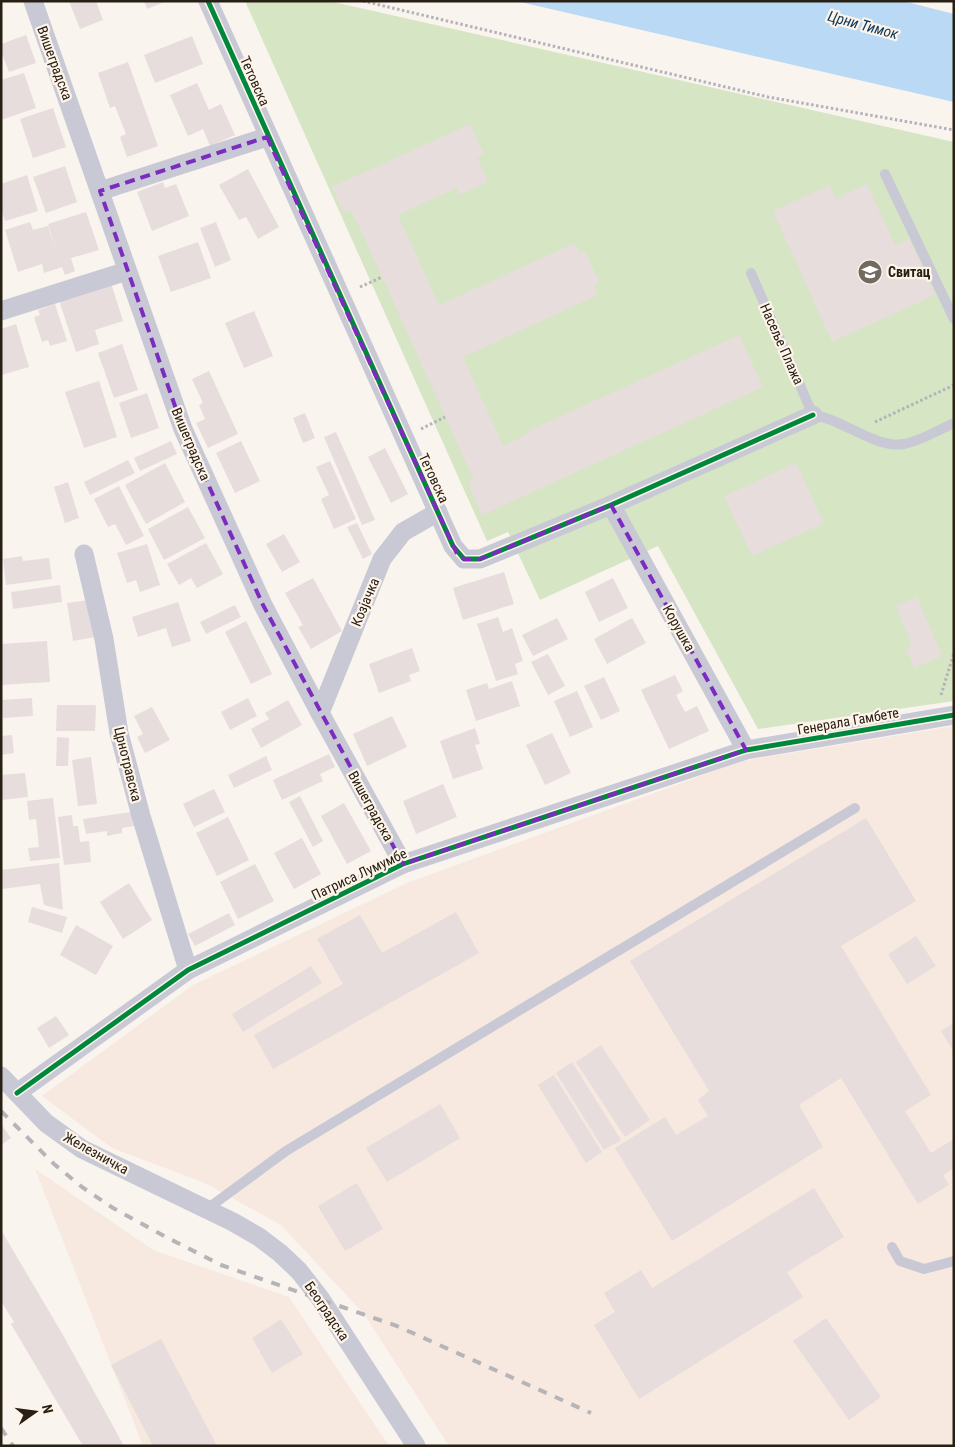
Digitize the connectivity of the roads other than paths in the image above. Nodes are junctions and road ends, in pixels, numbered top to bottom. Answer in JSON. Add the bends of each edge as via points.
{"nodes":[{"id":1,"x":33,"y":1,"type":"edge"},
{"id":2,"x":208,"y":1,"type":"edge"},
{"id":3,"x":267,"y":137,"type":"junction"},
{"id":4,"x":885,"y":174,"type":"dead end"},
{"id":5,"x":100,"y":191,"type":"junction"},
{"id":6,"x":127,"y":271,"type":"junction"},
{"id":7,"x":751,"y":273,"type":"dead end"},
{"id":8,"x":1,"y":311,"type":"edge"},
{"id":9,"x":954,"y":319,"type":"edge"},
{"id":10,"x":813,"y":415,"type":"junction"},
{"id":11,"x":954,"y":423,"type":"edge"},
{"id":12,"x":611,"y":505,"type":"junction"},
{"id":13,"x":438,"y":512,"type":"junction"},
{"id":14,"x":84,"y":554,"type":"dead end"},
{"id":15,"x":320,"y":713,"type":"junction"},
{"id":16,"x":954,"y":715,"type":"edge"},
{"id":17,"x":746,"y":750,"type":"junction"},
{"id":18,"x":855,"y":808,"type":"dead end"},
{"id":19,"x":403,"y":864,"type":"junction"},
{"id":20,"x":188,"y":970,"type":"junction"},
{"id":21,"x":1,"y":1076,"type":"edge"},
{"id":22,"x":17,"y":1093,"type":"junction"},
{"id":23,"x":207,"y":1208,"type":"junction"},
{"id":24,"x":892,"y":1247,"type":"dead end"},
{"id":25,"x":954,"y":1261,"type":"edge"},
{"id":26,"x":416,"y":1446,"type":"edge"}],
"edges":[{"from":1,"to":5,"type":"street","name":"Вишеградска"},
{"from":2,"to":3,"type":"street","name":"Тетовска"},
{"from":3,"to":5,"type":"street"},
{"from":3,"to":13,"type":"street","name":"Тетовска"},
{"from":4,"to":9,"type":"lane"},
{"from":5,"to":6,"type":"street","name":"Вишеградска"},
{"from":6,"to":8,"type":"street"},
{"from":6,"to":15,"type":"street","name":"Вишеградска","via":[[183,429],[263,605]]},
{"from":7,"to":10,"type":"lane","name":"Насеље Плажа"},
{"from":10,"to":11,"type":"lane","via":[[836,420],[882,442],[899,445]]},
{"from":10,"to":12,"type":"street","name":"Тетовска"},
{"from":12,"to":13,"type":"street","name":"Тетовска","via":[[472,561],[457,554]]},
{"from":12,"to":17,"type":"street","name":"Корушка"},
{"from":13,"to":15,"type":"street","name":"Козјачка","via":[[403,532],[382,559]]},
{"from":14,"to":20,"type":"street","name":"Црнотравска","via":[[104,639],[119,733]]},
{"from":15,"to":19,"type":"street","name":"Вишеградска"},
{"from":16,"to":17,"type":"street","name":"Генерала Гамбете"},
{"from":17,"to":19,"type":"street","name":"Патриса Лумумбе"},
{"from":18,"to":23,"type":"lane","via":[[286,1151]]},
{"from":19,"to":20,"type":"street","name":"Патриса Лумумбе"},
{"from":20,"to":22,"type":"street","name":"Патриса Лумумбе"},
{"from":21,"to":22,"type":"street","name":"Железничка"},
{"from":22,"to":23,"type":"street","name":"Железничка","via":[[46,1123],[82,1149]]},
{"from":23,"to":26,"type":"street","name":"Београдска","via":[[259,1237],[299,1270]]},
{"from":24,"to":25,"type":"lane","via":[[900,1262],[924,1269]]}]}
